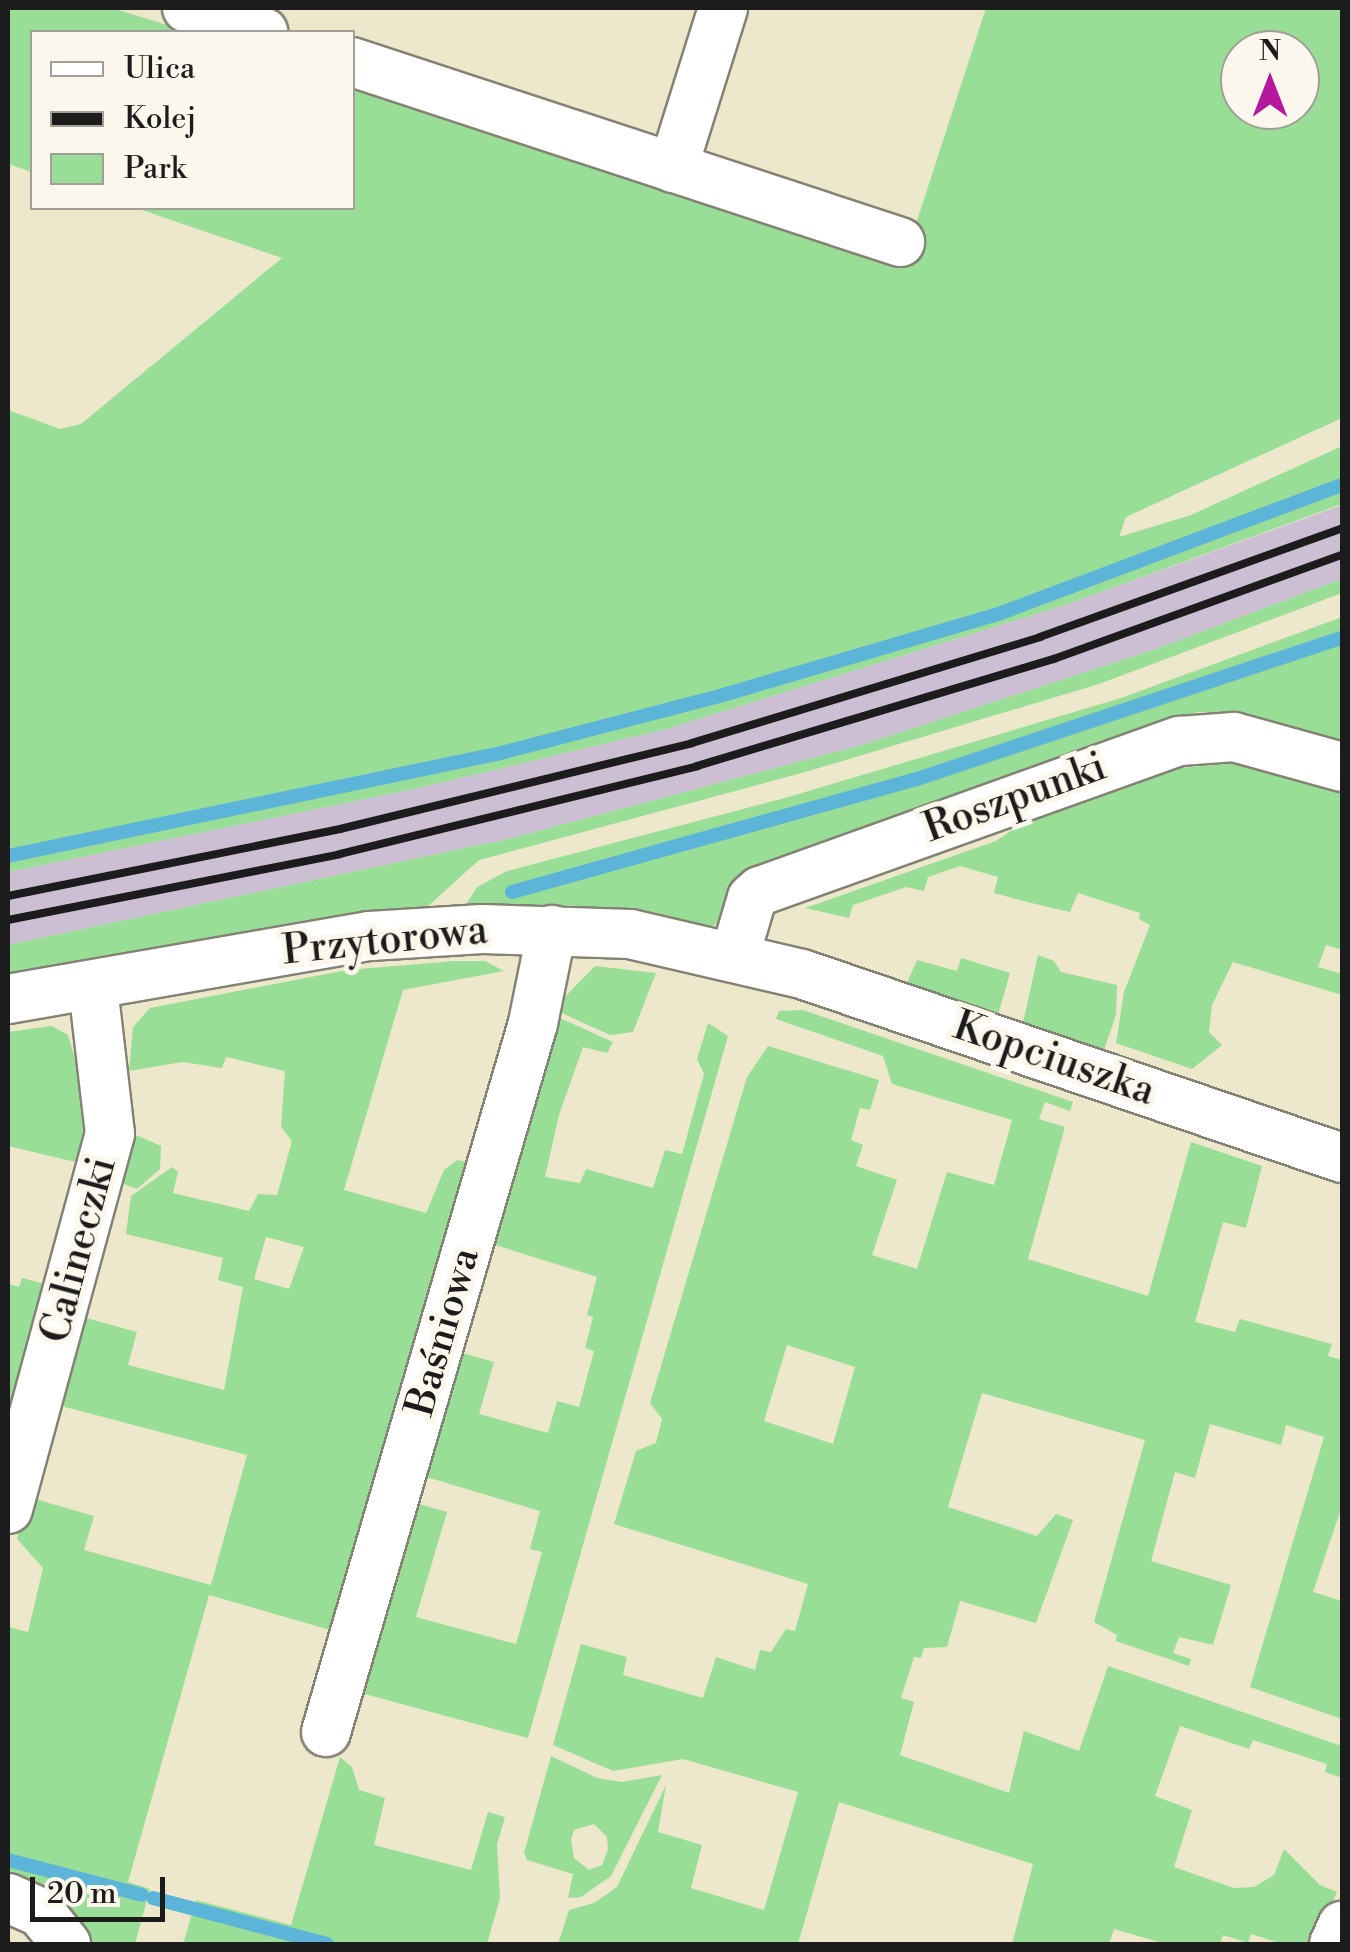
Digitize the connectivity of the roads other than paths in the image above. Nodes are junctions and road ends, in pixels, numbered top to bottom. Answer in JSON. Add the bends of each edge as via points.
{"nodes":[{"id":1,"x":187,"y":8,"type":"edge"},
{"id":2,"x":723,"y":8,"type":"edge"},
{"id":3,"x":257,"y":30,"type":"edge"},
{"id":4,"x":355,"y":63,"type":"edge"},
{"id":5,"x":673,"y":168,"type":"junction"},
{"id":6,"x":900,"y":242,"type":"dead end"},
{"id":7,"x":1342,"y":767,"type":"edge"},
{"id":8,"x":552,"y":930,"type":"junction"},
{"id":9,"x":750,"y":959,"type":"junction"},
{"id":10,"x":94,"y":986,"type":"junction"},
{"id":11,"x":8,"y":999,"type":"edge"},
{"id":12,"x":1342,"y":1158,"type":"edge"},
{"id":13,"x":8,"y":1509,"type":"edge"},
{"id":14,"x":326,"y":1732,"type":"dead end"},
{"id":15,"x":15,"y":1900,"type":"edge"},
{"id":16,"x":1342,"y":1926,"type":"edge"},
{"id":17,"x":66,"y":1944,"type":"edge"},
{"id":18,"x":1334,"y":1944,"type":"edge"}],
"edges":[{"from":1,"to":3,"type":"street"},
{"from":2,"to":5,"type":"street"},
{"from":4,"to":5,"type":"street"},
{"from":5,"to":6,"type":"street"},
{"from":7,"to":9,"type":"street","name":"Roszpunki","via":[[1234,737],[1180,741],[760,891],[752,898]]},
{"from":8,"to":9,"type":"street","name":"Przytorowa","via":[[630,934]]},
{"from":8,"to":10,"type":"street","name":"Przytorowa","via":[[370,936]]},
{"from":8,"to":14,"type":"street","name":"Baśniowa","via":[[533,1024]]},
{"from":9,"to":12,"type":"street","name":"Kopciuszka"},
{"from":10,"to":11,"type":"street","name":"Przytorowa"},
{"from":10,"to":13,"type":"street","name":"Calineczki","via":[[110,1134]]},
{"from":15,"to":17,"type":"street","via":[[52,1924]]},
{"from":16,"to":18,"type":"street"}]}
